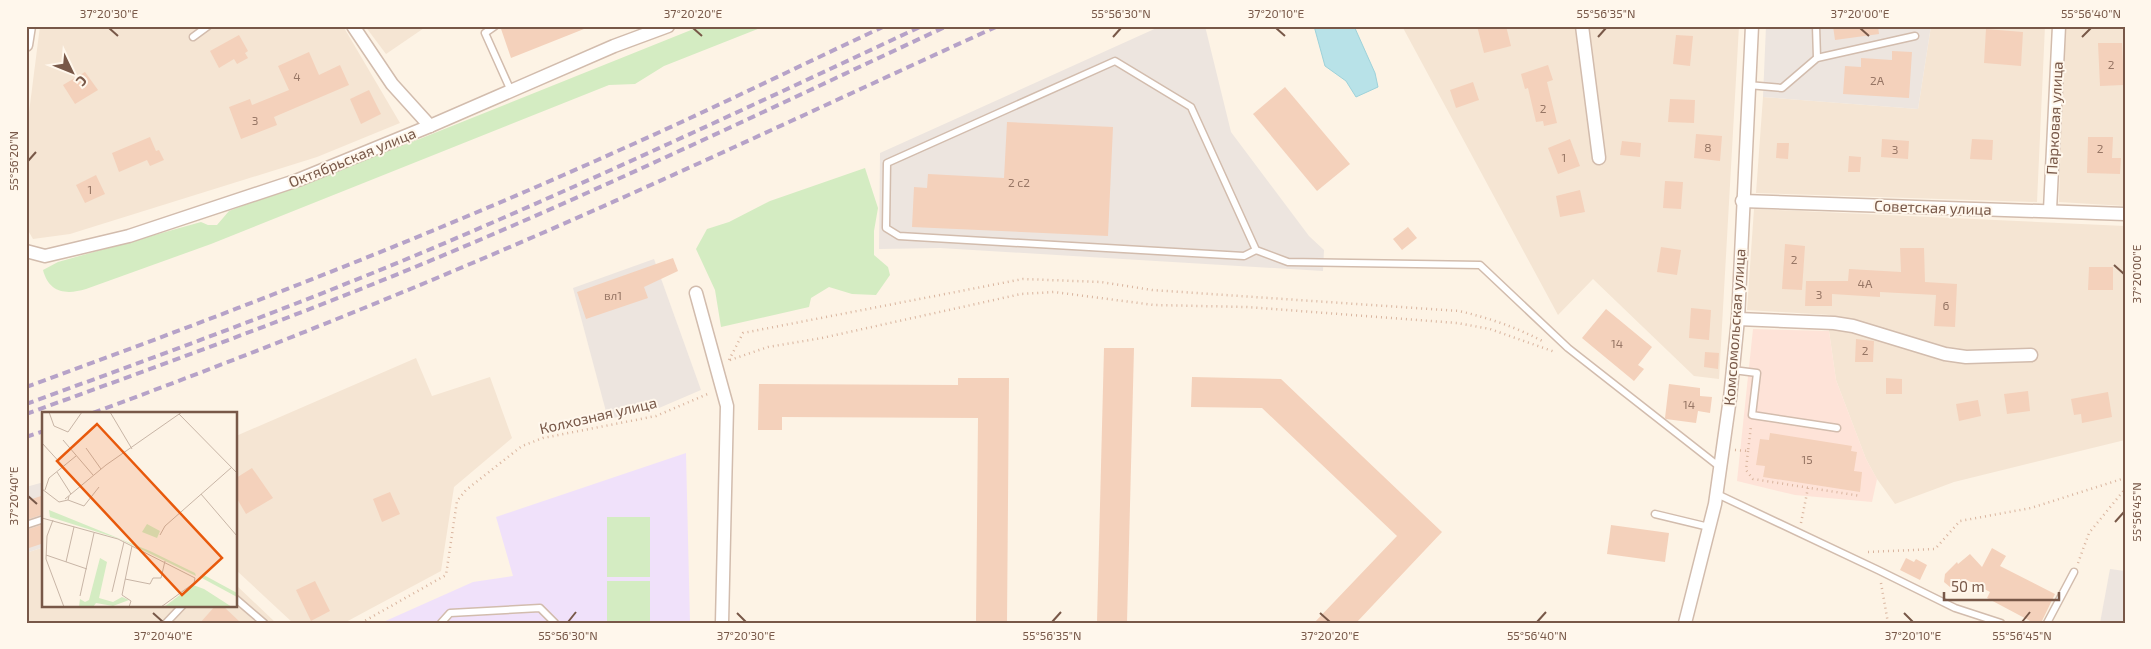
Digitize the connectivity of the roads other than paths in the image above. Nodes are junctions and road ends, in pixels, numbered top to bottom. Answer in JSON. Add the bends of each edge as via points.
{"nodes":[{"id":1,"x":28,"y":26,"type":"edge"},
{"id":2,"x":208,"y":26,"type":"edge"},
{"id":3,"x":353,"y":26,"type":"edge"},
{"id":4,"x":495,"y":26,"type":"edge"},
{"id":5,"x":668,"y":26,"type":"edge"},
{"id":6,"x":1582,"y":26,"type":"edge"},
{"id":7,"x":1752,"y":26,"type":"edge"},
{"id":8,"x":1816,"y":26,"type":"edge"},
{"id":9,"x":2059,"y":26,"type":"edge"},
{"id":10,"x":1915,"y":36,"type":"dead end"},
{"id":11,"x":193,"y":37,"type":"dead end"},
{"id":12,"x":26,"y":45,"type":"edge"},
{"id":13,"x":1817,"y":58,"type":"junction"},
{"id":14,"x":1748,"y":85,"type":"junction"},
{"id":15,"x":511,"y":91,"type":"junction"},
{"id":16,"x":430,"y":126,"type":"junction"},
{"id":17,"x":1599,"y":158,"type":"dead end"},
{"id":18,"x":1742,"y":201,"type":"junction"},
{"id":19,"x":2050,"y":210,"type":"junction"},
{"id":20,"x":2125,"y":214,"type":"edge"},
{"id":21,"x":1256,"y":250,"type":"junction"},
{"id":22,"x":26,"y":251,"type":"edge"},
{"id":23,"x":696,"y":293,"type":"dead end"},
{"id":24,"x":1738,"y":319,"type":"junction"},
{"id":25,"x":2031,"y":355,"type":"dead end"},
{"id":26,"x":1733,"y":370,"type":"junction"},
{"id":27,"x":1837,"y":428,"type":"dead end"},
{"id":28,"x":1721,"y":468,"type":"junction"},
{"id":29,"x":1717,"y":494,"type":"junction"},
{"id":30,"x":1655,"y":514,"type":"dead end"},
{"id":31,"x":42,"y":520,"type":"edge"},
{"id":32,"x":26,"y":525,"type":"edge"},
{"id":33,"x":1709,"y":527,"type":"junction"},
{"id":34,"x":2074,"y":572,"type":"road end"},
{"id":35,"x":238,"y":601,"type":"edge"},
{"id":36,"x":182,"y":606,"type":"edge"},
{"id":37,"x":166,"y":623,"type":"edge"},
{"id":38,"x":264,"y":623,"type":"edge"},
{"id":39,"x":441,"y":623,"type":"edge"},
{"id":40,"x":555,"y":623,"type":"edge"},
{"id":41,"x":722,"y":623,"type":"edge"},
{"id":42,"x":1685,"y":623,"type":"edge"},
{"id":43,"x":2001,"y":623,"type":"edge"},
{"id":44,"x":2047,"y":623,"type":"edge"}],
"edges":[{"from":1,"to":12,"type":"street"},
{"from":2,"to":11,"type":"lane"},
{"from":3,"to":16,"type":"street","via":[[392,84]]},
{"from":4,"to":15,"type":"lane","via":[[485,33]]},
{"from":5,"to":15,"type":"street","name":"Октябрьская улица"},
{"from":6,"to":17,"type":"street"},
{"from":7,"to":14,"type":"street","name":"Комсомольская улица"},
{"from":8,"to":13,"type":"lane"},
{"from":9,"to":19,"type":"street","name":"Парковая улица"},
{"from":10,"to":13,"type":"lane"},
{"from":13,"to":14,"type":"lane","via":[[1782,88]]},
{"from":14,"to":18,"type":"street","name":"Комсомольская улица"},
{"from":15,"to":16,"type":"street","name":"Октябрьская улица"},
{"from":16,"to":22,"type":"street","name":"Октябрьская улица","via":[[298,180],[129,236],[45,256]]},
{"from":18,"to":19,"type":"street","name":"Советская улица"},
{"from":18,"to":24,"type":"street","name":"Комсомольская улица"},
{"from":19,"to":20,"type":"street","name":"Советская улица"},
{"from":21,"to":21,"type":"lane","via":[[1190,107],[1115,61],[887,163],[886,228],[899,236],[1244,256]]},
{"from":21,"to":28,"type":"lane","via":[[1288,262],[1480,265],[1568,348]]},
{"from":23,"to":41,"type":"street","via":[[727,406]]},
{"from":24,"to":25,"type":"street","via":[[1853,326],[1966,357]]},
{"from":24,"to":26,"type":"street","name":"Комсомольская улица"},
{"from":26,"to":27,"type":"lane","via":[[1757,373],[1752,415]]},
{"from":26,"to":28,"type":"street","name":"Комсомольская улица"},
{"from":28,"to":29,"type":"street","name":"Комсомольская улица"},
{"from":29,"to":33,"type":"street","name":"Комсомольская улица"},
{"from":29,"to":43,"type":"lane","via":[[1955,608]]},
{"from":30,"to":33,"type":"lane"},
{"from":31,"to":32,"type":"lane"},
{"from":33,"to":42,"type":"street","name":"Комсомольская улица"},
{"from":34,"to":44,"type":"lane"},
{"from":35,"to":38,"type":"lane"},
{"from":36,"to":37,"type":"lane"},
{"from":39,"to":40,"type":"lane","via":[[450,613],[540,608]]}]}
